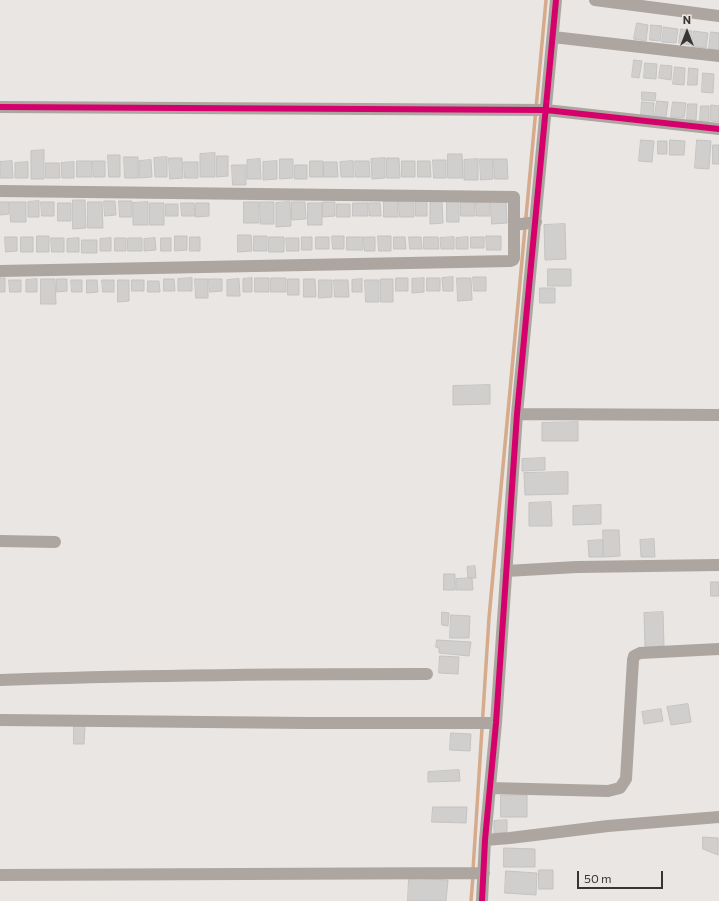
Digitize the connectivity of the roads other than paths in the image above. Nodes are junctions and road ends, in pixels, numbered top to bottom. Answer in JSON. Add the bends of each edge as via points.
{"nodes":[{"id":1,"x":556,"y":0,"type":"edge"},
{"id":2,"x":595,"y":0,"type":"edge"},
{"id":3,"x":719,"y":16,"type":"edge"},
{"id":4,"x":553,"y":37,"type":"junction"},
{"id":5,"x":719,"y":56,"type":"edge"},
{"id":6,"x":0,"y":106,"type":"edge"},
{"id":7,"x":546,"y":110,"type":"junction"},
{"id":8,"x":719,"y":129,"type":"edge"},
{"id":9,"x":0,"y":191,"type":"edge"},
{"id":10,"x":525,"y":223,"type":"junction"},
{"id":11,"x":0,"y":271,"type":"edge"},
{"id":12,"x":517,"y":414,"type":"junction"},
{"id":13,"x":719,"y":414,"type":"edge"},
{"id":14,"x":0,"y":541,"type":"edge"},
{"id":15,"x":55,"y":542,"type":"dead end"},
{"id":16,"x":719,"y":565,"type":"edge"},
{"id":17,"x":506,"y":571,"type":"junction"},
{"id":18,"x":719,"y":649,"type":"edge"},
{"id":19,"x":427,"y":674,"type":"dead end"},
{"id":20,"x":0,"y":680,"type":"edge"},
{"id":21,"x":0,"y":720,"type":"edge"},
{"id":22,"x":494,"y":723,"type":"junction"},
{"id":23,"x":490,"y":788,"type":"junction"},
{"id":24,"x":719,"y":818,"type":"edge"},
{"id":25,"x":485,"y":840,"type":"junction"},
{"id":26,"x":484,"y":873,"type":"junction"},
{"id":27,"x":0,"y":875,"type":"edge"},
{"id":28,"x":482,"y":901,"type":"edge"}],
"edges":[{"from":1,"to":4,"type":"street"},
{"from":2,"to":3,"type":"street"},
{"from":4,"to":5,"type":"street"},
{"from":4,"to":7,"type":"street"},
{"from":6,"to":7,"type":"street"},
{"from":7,"to":8,"type":"street"},
{"from":7,"to":10,"type":"street"},
{"from":9,"to":10,"type":"street","via":[[514,197]]},
{"from":10,"to":11,"type":"street","via":[[514,258],[510,261]]},
{"from":10,"to":12,"type":"street"},
{"from":12,"to":13,"type":"street"},
{"from":12,"to":17,"type":"street"},
{"from":14,"to":15,"type":"street"},
{"from":16,"to":17,"type":"street"},
{"from":17,"to":22,"type":"street"},
{"from":18,"to":23,"type":"street","via":[[640,652],[634,656],[626,779],[620,788],[608,791]]},
{"from":19,"to":20,"type":"street","via":[[99,676]]},
{"from":21,"to":22,"type":"street"},
{"from":22,"to":23,"type":"street"},
{"from":23,"to":25,"type":"street"},
{"from":24,"to":25,"type":"street","via":[[608,826]]},
{"from":25,"to":26,"type":"street"},
{"from":26,"to":27,"type":"street"},
{"from":26,"to":28,"type":"street"}]}
